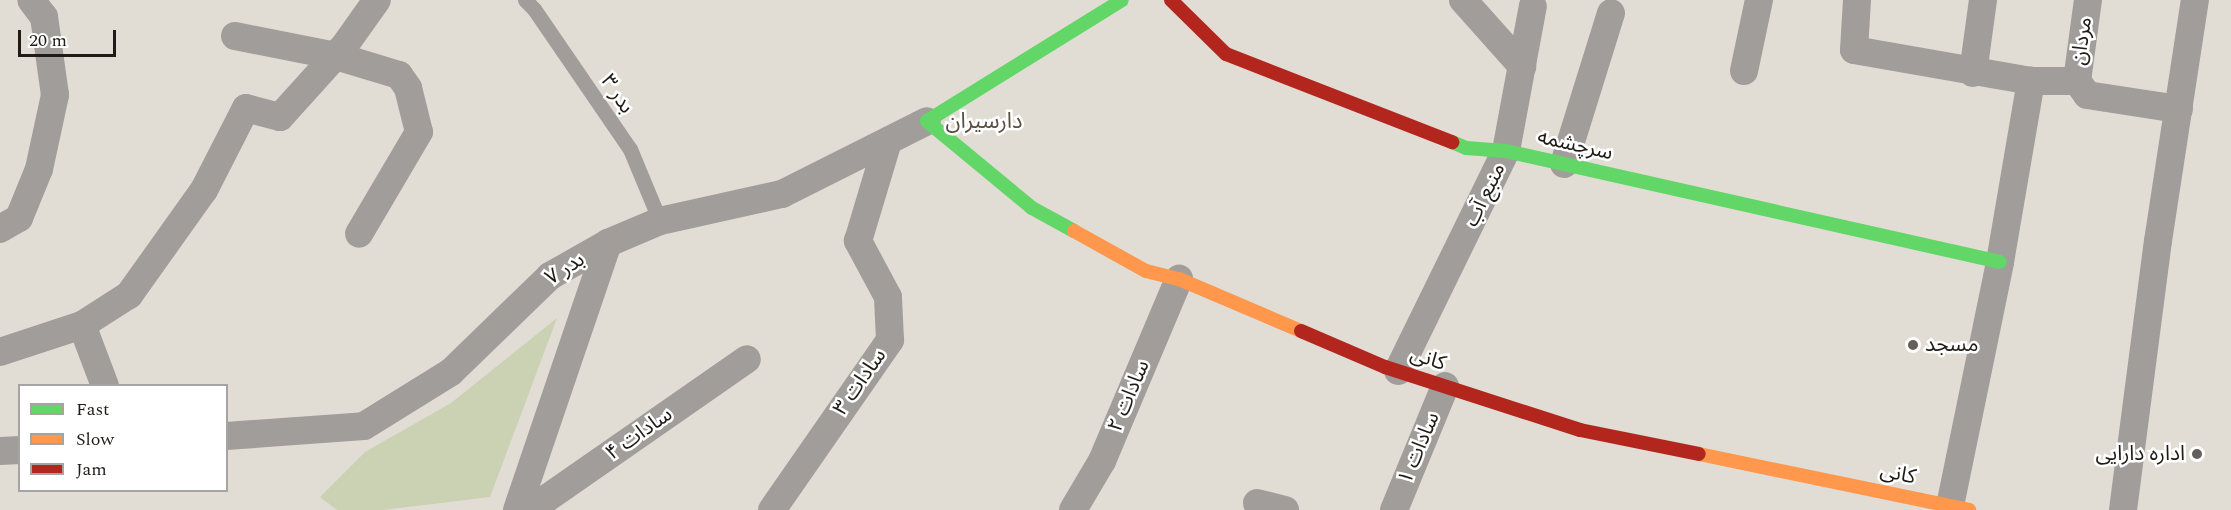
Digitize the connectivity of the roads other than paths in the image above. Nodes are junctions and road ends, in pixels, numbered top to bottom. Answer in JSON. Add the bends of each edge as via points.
{"nodes":[{"id":1,"x":31,"y":0,"type":"edge"},
{"id":2,"x":377,"y":0,"type":"edge"},
{"id":3,"x":525,"y":0,"type":"edge"},
{"id":4,"x":1122,"y":0,"type":"edge"},
{"id":5,"x":1171,"y":0,"type":"edge"},
{"id":6,"x":1462,"y":0,"type":"edge"},
{"id":7,"x":1759,"y":0,"type":"edge"},
{"id":8,"x":1857,"y":0,"type":"edge"},
{"id":9,"x":1983,"y":0,"type":"edge"},
{"id":10,"x":2088,"y":0,"type":"edge"},
{"id":11,"x":2194,"y":0,"type":"edge"},
{"id":12,"x":1533,"y":6,"type":"dead end"},
{"id":13,"x":1611,"y":13,"type":"dead end"},
{"id":14,"x":235,"y":36,"type":"dead end"},
{"id":15,"x":336,"y":56,"type":"junction"},
{"id":16,"x":1522,"y":66,"type":"junction"},
{"id":17,"x":1744,"y":71,"type":"dead end"},
{"id":18,"x":1973,"y":73,"type":"junction"},
{"id":19,"x":2031,"y":81,"type":"junction"},
{"id":20,"x":2077,"y":81,"type":"junction"},
{"id":21,"x":2179,"y":109,"type":"junction"},
{"id":22,"x":927,"y":121,"type":"junction"},
{"id":23,"x":888,"y":141,"type":"junction"},
{"id":24,"x":1506,"y":151,"type":"junction"},
{"id":25,"x":1564,"y":164,"type":"junction"},
{"id":26,"x":660,"y":221,"type":"junction"},
{"id":27,"x":0,"y":229,"type":"edge"},
{"id":28,"x":359,"y":234,"type":"dead end"},
{"id":29,"x":608,"y":243,"type":"junction"},
{"id":30,"x":2000,"y":262,"type":"junction"},
{"id":31,"x":1179,"y":279,"type":"junction"},
{"id":32,"x":82,"y":325,"type":"junction"},
{"id":33,"x":0,"y":352,"type":"edge"},
{"id":34,"x":747,"y":358,"type":"dead end"},
{"id":35,"x":1398,"y":371,"type":"junction"},
{"id":36,"x":104,"y":384,"type":"edge"},
{"id":37,"x":1445,"y":386,"type":"junction"},
{"id":38,"x":228,"y":436,"type":"edge"},
{"id":39,"x":18,"y":450,"type":"edge"},
{"id":40,"x":0,"y":451,"type":"edge"},
{"id":41,"x":1257,"y":503,"type":"dead end"},
{"id":42,"x":1959,"y":508,"type":"edge"},
{"id":43,"x":517,"y":510,"type":"edge"},
{"id":44,"x":530,"y":510,"type":"edge"},
{"id":45,"x":772,"y":510,"type":"edge"},
{"id":46,"x":1073,"y":510,"type":"edge"},
{"id":47,"x":1285,"y":510,"type":"edge"},
{"id":48,"x":1394,"y":510,"type":"edge"},
{"id":49,"x":2123,"y":510,"type":"edge"}],
"edges":[{"from":1,"to":27,"type":"street","via":[[44,17],[55,95],[31,189],[19,218]]},
{"from":2,"to":15,"type":"street"},
{"from":3,"to":26,"type":"lane","name":"بدر ۳","via":[[630,149]]},
{"from":4,"to":22,"type":"street"},
{"from":5,"to":24,"type":"street","name":"سرچشمه","via":[[1226,54],[1466,148]]},
{"from":6,"to":16,"type":"street"},
{"from":7,"to":17,"type":"street"},
{"from":8,"to":18,"type":"street","via":[[1854,50]]},
{"from":9,"to":18,"type":"street"},
{"from":10,"to":20,"type":"street","name":"مردان"},
{"from":11,"to":21,"type":"street"},
{"from":12,"to":16,"type":"street","name":"منبع آب"},
{"from":13,"to":25,"type":"street"},
{"from":14,"to":15,"type":"street"},
{"from":15,"to":28,"type":"street","via":[[399,75],[408,88],[419,132]]},
{"from":15,"to":32,"type":"street","via":[[280,117],[246,108],[204,190],[129,295]]},
{"from":16,"to":24,"type":"street","name":"منبع آب"},
{"from":18,"to":19,"type":"street"},
{"from":19,"to":20,"type":"street"},
{"from":19,"to":30,"type":"street"},
{"from":20,"to":21,"type":"street","via":[[2087,95]]},
{"from":21,"to":49,"type":"street"},
{"from":22,"to":23,"type":"street","name":"بدر ۷"},
{"from":22,"to":31,"type":"street","name":"کانی","via":[[1032,208],[1146,271]]},
{"from":23,"to":26,"type":"street","name":"بدر ۷","via":[[782,194]]},
{"from":23,"to":45,"type":"street","name":"سادات ۳","via":[[858,241],[888,297],[890,340]]},
{"from":24,"to":25,"type":"street","name":"سرچشمه"},
{"from":24,"to":35,"type":"street","name":"منبع آب"},
{"from":25,"to":30,"type":"street","name":"سرچشمه"},
{"from":26,"to":29,"type":"street","name":"بدر ۷"},
{"from":29,"to":38,"type":"street","name":"بدر ۷","via":[[550,276],[451,372],[364,426]]},
{"from":29,"to":43,"type":"street"},
{"from":30,"to":42,"type":"street"},
{"from":31,"to":35,"type":"street","name":"کانی"},
{"from":31,"to":46,"type":"street","name":"سادات ۲","via":[[1102,461]]},
{"from":32,"to":33,"type":"street"},
{"from":32,"to":36,"type":"street"},
{"from":34,"to":44,"type":"street","name":"سادات ۴"},
{"from":35,"to":37,"type":"street","name":"کانی"},
{"from":37,"to":42,"type":"street","name":"کانی","via":[[1581,430]]},
{"from":37,"to":48,"type":"street","name":"سادات ۱"},
{"from":39,"to":40,"type":"street"},
{"from":41,"to":47,"type":"street"}]}
